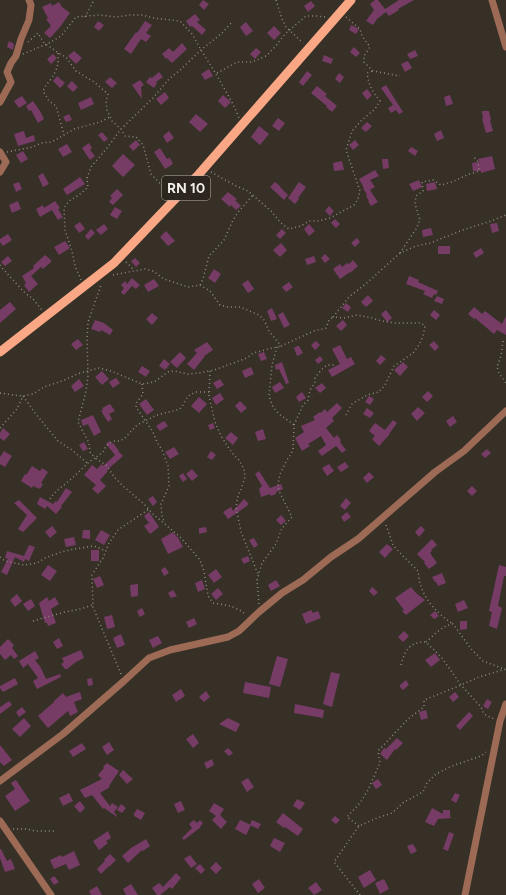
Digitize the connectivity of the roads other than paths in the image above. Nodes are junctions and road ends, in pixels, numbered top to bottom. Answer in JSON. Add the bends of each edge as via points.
{"nodes":[{"id":1,"x":29,"y":0,"type":"edge"},
{"id":2,"x":351,"y":0,"type":"edge"},
{"id":3,"x":492,"y":0,"type":"edge"},
{"id":4,"x":506,"y":47,"type":"edge"},
{"id":5,"x":0,"y":102,"type":"edge"},
{"id":6,"x":3,"y":152,"type":"edge"},
{"id":7,"x":0,"y":172,"type":"edge"},
{"id":8,"x":0,"y":352,"type":"edge"},
{"id":9,"x":506,"y":411,"type":"edge"},
{"id":10,"x":506,"y":704,"type":"edge"},
{"id":11,"x":0,"y":781,"type":"edge"},
{"id":12,"x":0,"y":821,"type":"edge"},
{"id":13,"x":51,"y":895,"type":"edge"},
{"id":14,"x":464,"y":895,"type":"edge"}],
"edges":[{"from":1,"to":5,"type":"street","via":[[29,20],[16,56],[7,72],[11,82]]},
{"from":2,"to":8,"type":"main road","number":"RN 10","via":[[204,169],[121,256]]},
{"from":3,"to":4,"type":"street"},
{"from":6,"to":7,"type":"street","via":[[6,162]]},
{"from":9,"to":11,"type":"street","via":[[464,451],[435,472],[358,539],[282,593],[239,631],[228,637],[170,650],[149,658],[63,734]]},
{"from":10,"to":14,"type":"street","via":[[500,721]]},
{"from":12,"to":13,"type":"street"}]}
